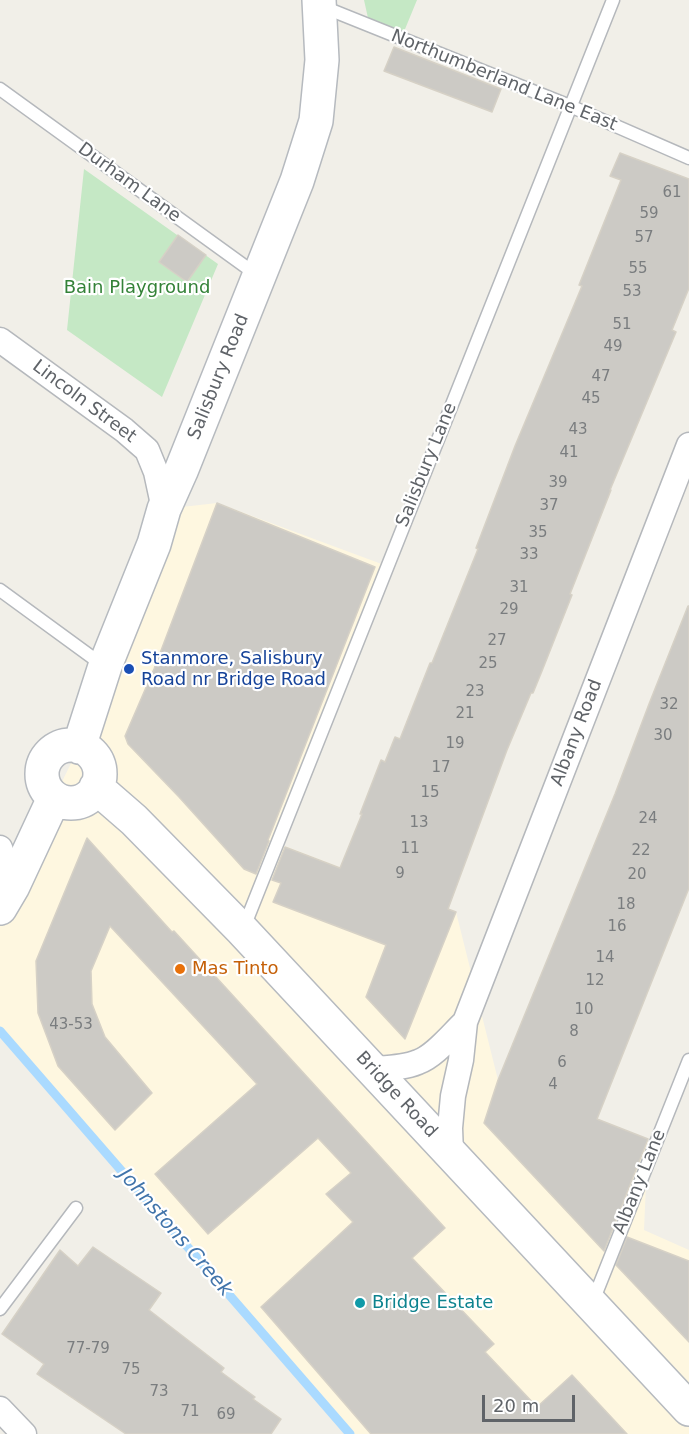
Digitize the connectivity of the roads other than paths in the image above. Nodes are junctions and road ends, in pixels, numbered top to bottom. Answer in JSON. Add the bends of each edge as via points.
{"nodes":[{"id":1,"x":613,"y":0,"type":"edge"},
{"id":2,"x":319,"y":3,"type":"edge"},
{"id":3,"x":0,"y":89,"type":"edge"},
{"id":4,"x":570,"y":106,"type":"junction"},
{"id":5,"x":689,"y":158,"type":"edge"},
{"id":6,"x":259,"y":276,"type":"junction"},
{"id":7,"x":0,"y":340,"type":"edge"},
{"id":8,"x":689,"y":445,"type":"edge"},
{"id":9,"x":164,"y":508,"type":"junction"},
{"id":10,"x":0,"y":590,"type":"edge"},
{"id":11,"x":105,"y":666,"type":"junction"},
{"id":12,"x":79,"y":747,"type":"junction"},
{"id":13,"x":96,"y":788,"type":"junction"},
{"id":14,"x":54,"y":798,"type":"junction"},
{"id":15,"x":0,"y":848,"type":"edge"},
{"id":16,"x":7,"y":897,"type":"edge"},
{"id":17,"x":242,"y":930,"type":"junction"},
{"id":18,"x":465,"y":1022,"type":"junction"},
{"id":19,"x":689,"y":1060,"type":"edge"},
{"id":20,"x":372,"y":1068,"type":"junction"},
{"id":21,"x":452,"y":1154,"type":"junction"},
{"id":22,"x":76,"y":1208,"type":"dead end"},
{"id":23,"x":592,"y":1304,"type":"junction"},
{"id":24,"x":0,"y":1309,"type":"edge"},
{"id":25,"x":0,"y":1409,"type":"edge"},
{"id":26,"x":689,"y":1409,"type":"edge"},
{"id":27,"x":24,"y":1434,"type":"edge"}],
"edges":[{"from":1,"to":4,"type":"lane","name":"Salisbury Lane"},
{"from":2,"to":4,"type":"lane","name":"Northumberland Lane East"},
{"from":2,"to":6,"type":"main road","name":"Salisbury Road","via":[[322,60],[316,121]]},
{"from":3,"to":6,"type":"lane","name":"Durham Lane"},
{"from":4,"to":5,"type":"lane","name":"Northumberland Lane East"},
{"from":4,"to":17,"type":"lane","name":"Salisbury Lane"},
{"from":6,"to":9,"type":"main road","name":"Salisbury Road"},
{"from":7,"to":9,"type":"street","name":"Lincoln Street","via":[[147,450]]},
{"from":8,"to":18,"type":"street","name":"Albany Road"},
{"from":9,"to":11,"type":"main road","name":"Salisbury Road","via":[[154,544]]},
{"from":10,"to":11,"type":"lane"},
{"from":11,"to":12,"type":"main road","name":"Salisbury Road"},
{"from":12,"to":13,"type":"main road","via":[[87,750],[97,763]]},
{"from":12,"to":14,"type":"main road","via":[[60,748],[45,761],[43,781]]},
{"from":13,"to":14,"type":"main road","via":[[85,800],[77,802]]},
{"from":13,"to":17,"type":"main road","name":"Bridge Road","via":[[134,820]]},
{"from":14,"to":16,"type":"main road"},
{"from":15,"to":16,"type":"street"},
{"from":17,"to":20,"type":"main road","name":"Bridge Road"},
{"from":18,"to":20,"type":"street","name":"Albany Road","via":[[420,1062]]},
{"from":18,"to":21,"type":"street","name":"Albany Road","via":[[453,1096]]},
{"from":19,"to":23,"type":"lane","name":"Albany Lane"},
{"from":20,"to":21,"type":"main road","name":"Bridge Road"},
{"from":21,"to":23,"type":"main road","name":"Bridge Road"},
{"from":22,"to":24,"type":"lane"},
{"from":23,"to":26,"type":"main road","name":"Bridge Road"},
{"from":25,"to":27,"type":"street"}]}
